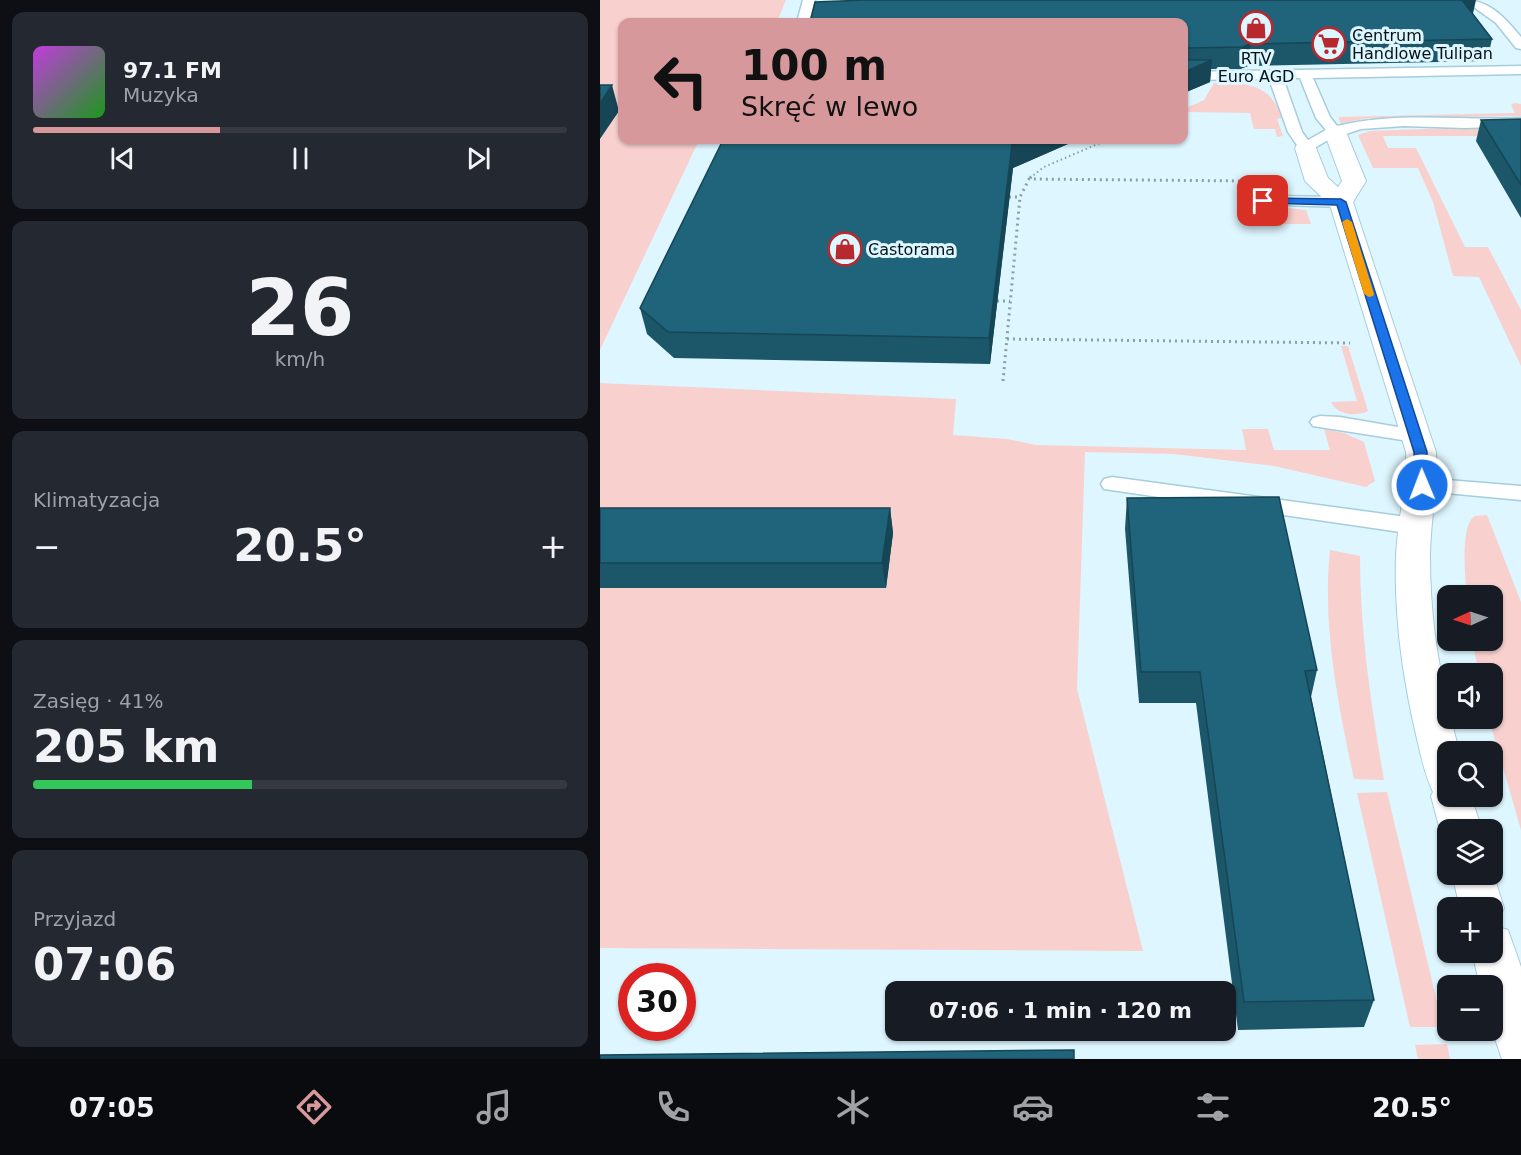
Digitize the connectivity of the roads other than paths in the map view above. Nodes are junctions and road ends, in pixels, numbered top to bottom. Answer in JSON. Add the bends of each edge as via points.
{"nodes":[{"id":1,"x":809,"y":0,"type":"edge"},
{"id":2,"x":1470,"y":0,"type":"edge"},
{"id":3,"x":804,"y":18,"type":"edge"},
{"id":4,"x":1521,"y":45,"type":"edge"},
{"id":5,"x":1521,"y":70,"type":"edge"},
{"id":6,"x":1305,"y":74,"type":"junction"},
{"id":7,"x":1275,"y":75,"type":"junction"},
{"id":8,"x":1188,"y":76,"type":"edge"},
{"id":9,"x":1521,"y":123,"type":"edge"},
{"id":10,"x":1335,"y":132,"type":"junction"},
{"id":11,"x":1306,"y":148,"type":"junction"},
{"id":12,"x":1263,"y":201,"type":"dead end"},
{"id":13,"x":1341,"y":202,"type":"junction"},
{"id":14,"x":1320,"y":422,"type":"dead end"},
{"id":15,"x":1415,"y":436,"type":"junction"},
{"id":16,"x":1112,"y":484,"type":"dead end"},
{"id":17,"x":1422,"y":485,"type":"junction"},
{"id":18,"x":1521,"y":493,"type":"edge"},
{"id":19,"x":1414,"y":526,"type":"junction"},
{"id":20,"x":1438,"y":741,"type":"edge"},
{"id":21,"x":1500,"y":963,"type":"edge"},
{"id":22,"x":1514,"y":995,"type":"edge"},
{"id":23,"x":1521,"y":1048,"type":"edge"}],
"edges":[{"from":1,"to":3,"type":"lane"},
{"from":2,"to":4,"type":"lane","via":[[1500,20]]},
{"from":5,"to":6,"type":"lane"},
{"from":6,"to":7,"type":"lane"},
{"from":6,"to":10,"type":"lane","via":[[1325,122]]},
{"from":7,"to":8,"type":"lane"},
{"from":7,"to":11,"type":"lane","via":[[1295,132]]},
{"from":9,"to":10,"type":"lane","via":[[1382,123]]},
{"from":10,"to":11,"type":"lane"},
{"from":10,"to":13,"type":"street","via":[[1354,181]]},
{"from":11,"to":13,"type":"street","via":[[1317,181]]},
{"from":12,"to":13,"type":"lane"},
{"from":13,"to":15,"type":"street"},
{"from":14,"to":15,"type":"lane"},
{"from":15,"to":17,"type":"street","via":[[1421,452]]},
{"from":16,"to":19,"type":"lane"},
{"from":17,"to":18,"type":"lane"},
{"from":17,"to":19,"type":"street"},
{"from":19,"to":20,"type":"street","via":[[1413,580],[1420,651]]},
{"from":21,"to":22,"type":"street"},
{"from":22,"to":23,"type":"street"}]}
